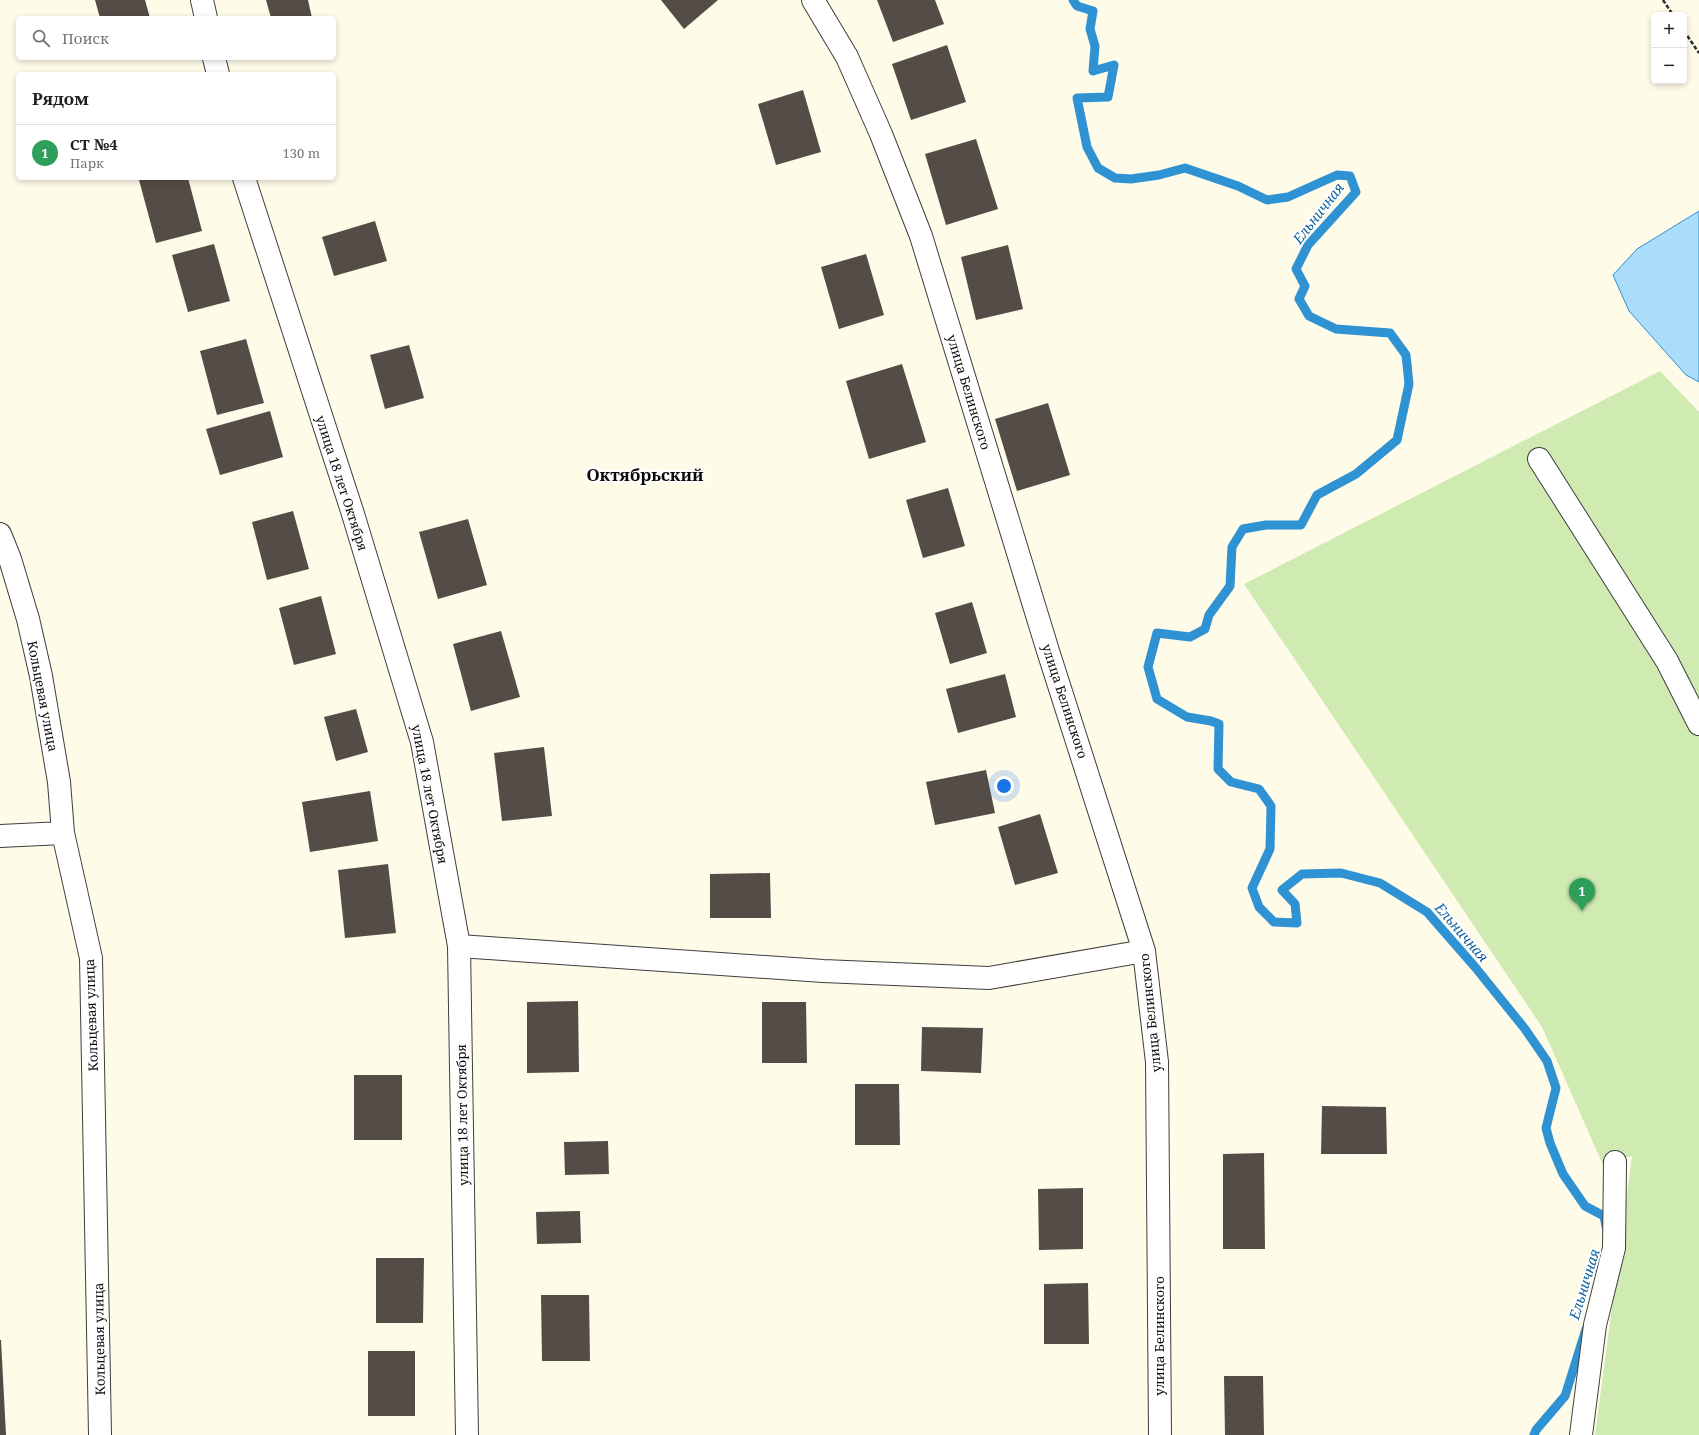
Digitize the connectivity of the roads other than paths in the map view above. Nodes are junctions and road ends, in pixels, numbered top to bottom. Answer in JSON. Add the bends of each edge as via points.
{"nodes":[{"id":1,"x":202,"y":0,"type":"edge"},
{"id":2,"x":813,"y":0,"type":"edge"},
{"id":3,"x":206,"y":16,"type":"edge"},
{"id":4,"x":214,"y":60,"type":"edge"},
{"id":5,"x":218,"y":72,"type":"edge"},
{"id":6,"x":245,"y":180,"type":"edge"},
{"id":7,"x":1539,"y":459,"type":"dead end"},
{"id":8,"x":0,"y":534,"type":"edge"},
{"id":9,"x":1699,"y":724,"type":"edge"},
{"id":10,"x":63,"y":833,"type":"junction"},
{"id":11,"x":0,"y":836,"type":"edge"},
{"id":12,"x":459,"y":946,"type":"junction"},
{"id":13,"x":1144,"y":951,"type":"junction"},
{"id":14,"x":1615,"y":1162,"type":"dead end"},
{"id":15,"x":100,"y":1435,"type":"edge"},
{"id":16,"x":467,"y":1435,"type":"edge"},
{"id":17,"x":1160,"y":1435,"type":"edge"},
{"id":18,"x":1581,"y":1435,"type":"edge"}],
"edges":[{"from":1,"to":3,"type":"street"},
{"from":2,"to":13,"type":"street","name":"улица Белинского","via":[[847,58],[881,134],[921,236],[1048,651]]},
{"from":4,"to":5,"type":"street"},
{"from":6,"to":12,"type":"street","name":"улица 18 лет Октября","via":[[353,514],[422,742]]},
{"from":7,"to":9,"type":"street","via":[[1667,661]]},
{"from":8,"to":10,"type":"street","name":"Кольцевая улица","via":[[28,619],[41,676],[59,782]]},
{"from":10,"to":11,"type":"street"},
{"from":10,"to":15,"type":"street","name":"Кольцевая улица","via":[[91,958]]},
{"from":12,"to":13,"type":"street","via":[[823,971],[989,978]]},
{"from":12,"to":16,"type":"street","name":"улица 18 лет Октября"},
{"from":13,"to":17,"type":"street","name":"улица Белинского","via":[[1157,1062]]},
{"from":14,"to":18,"type":"street","via":[[1614,1248],[1595,1325]]}]}
